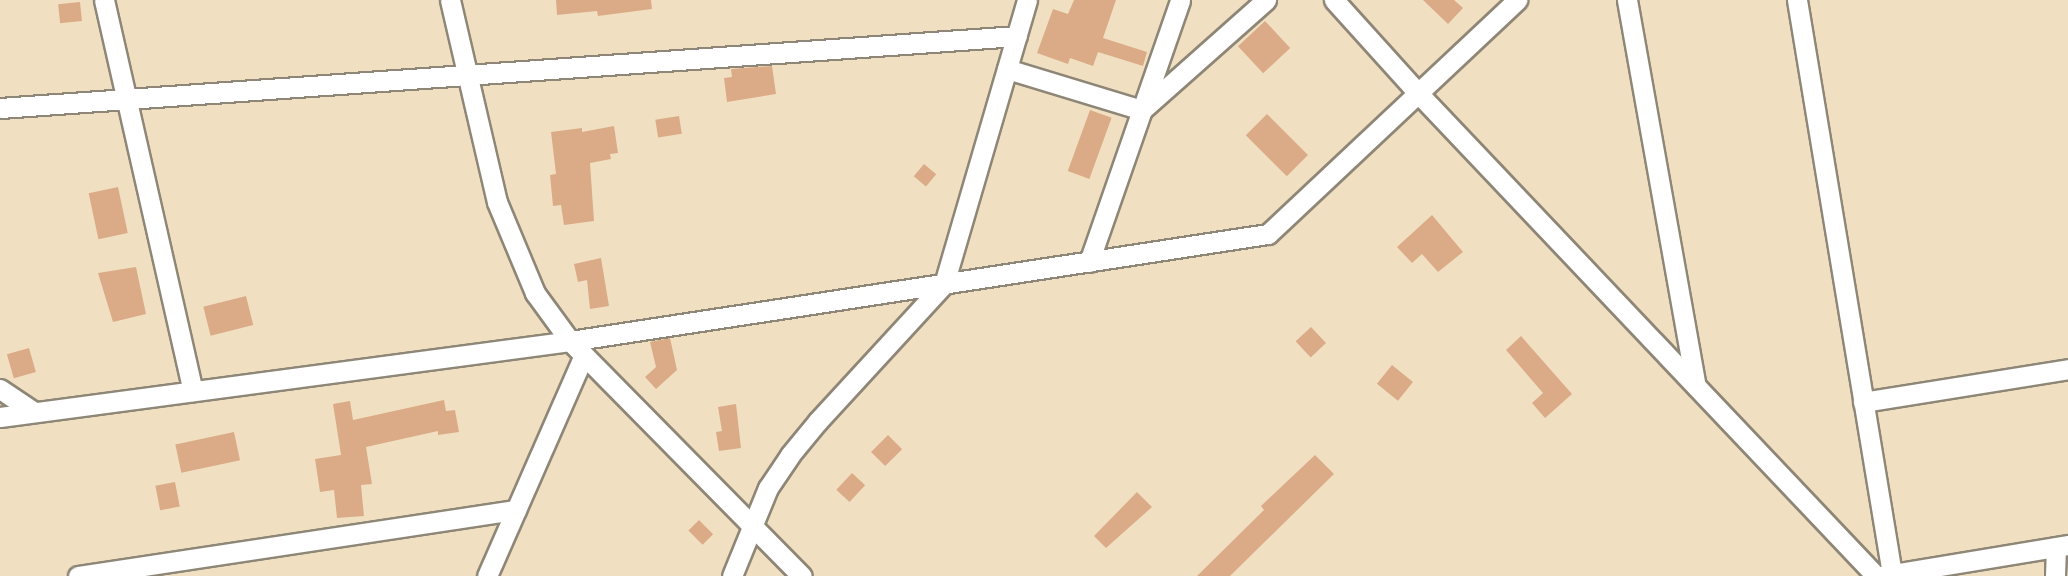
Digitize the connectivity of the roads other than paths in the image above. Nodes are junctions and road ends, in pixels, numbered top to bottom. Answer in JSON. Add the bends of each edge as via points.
{"nodes":[{"id":1,"x":104,"y":0,"type":"edge"},
{"id":2,"x":450,"y":0,"type":"edge"},
{"id":3,"x":1027,"y":0,"type":"edge"},
{"id":4,"x":1180,"y":0,"type":"edge"},
{"id":5,"x":1266,"y":0,"type":"edge"},
{"id":6,"x":1334,"y":0,"type":"edge"},
{"id":7,"x":1517,"y":0,"type":"edge"},
{"id":8,"x":1627,"y":0,"type":"edge"},
{"id":9,"x":1797,"y":0,"type":"edge"},
{"id":10,"x":1016,"y":36,"type":"junction"},
{"id":11,"x":1007,"y":69,"type":"junction"},
{"id":12,"x":465,"y":73,"type":"junction"},
{"id":13,"x":1418,"y":93,"type":"junction"},
{"id":14,"x":127,"y":99,"type":"junction"},
{"id":15,"x":0,"y":108,"type":"edge"},
{"id":16,"x":1142,"y":110,"type":"junction"},
{"id":17,"x":1089,"y":262,"type":"junction"},
{"id":18,"x":944,"y":284,"type":"junction"},
{"id":19,"x":570,"y":341,"type":"junction"},
{"id":20,"x":584,"y":355,"type":"junction"},
{"id":21,"x":2068,"y":369,"type":"edge"},
{"id":22,"x":1696,"y":386,"type":"junction"},
{"id":23,"x":0,"y":389,"type":"edge"},
{"id":24,"x":193,"y":391,"type":"junction"},
{"id":25,"x":1863,"y":402,"type":"junction"},
{"id":26,"x":34,"y":412,"type":"junction"},
{"id":27,"x":0,"y":417,"type":"edge"},
{"id":28,"x":516,"y":510,"type":"junction"},
{"id":29,"x":752,"y":523,"type":"junction"},
{"id":30,"x":2062,"y":546,"type":"edge"},
{"id":31,"x":1882,"y":575,"type":"edge"},
{"id":32,"x":78,"y":576,"type":"edge"},
{"id":33,"x":487,"y":576,"type":"edge"},
{"id":34,"x":732,"y":576,"type":"edge"},
{"id":35,"x":802,"y":576,"type":"edge"},
{"id":36,"x":2055,"y":576,"type":"edge"}],
"edges":[{"from":1,"to":14,"type":"street"},
{"from":2,"to":12,"type":"street"},
{"from":3,"to":10,"type":"street"},
{"from":4,"to":16,"type":"street"},
{"from":5,"to":16,"type":"street"},
{"from":6,"to":13,"type":"street"},
{"from":7,"to":13,"type":"street"},
{"from":8,"to":22,"type":"street"},
{"from":9,"to":25,"type":"street"},
{"from":10,"to":11,"type":"street"},
{"from":10,"to":12,"type":"street"},
{"from":11,"to":16,"type":"street"},
{"from":11,"to":18,"type":"street"},
{"from":12,"to":14,"type":"street"},
{"from":12,"to":19,"type":"street","via":[[497,202],[514,247],[535,293]]},
{"from":13,"to":17,"type":"street","via":[[1268,234]]},
{"from":13,"to":22,"type":"street"},
{"from":14,"to":15,"type":"street"},
{"from":14,"to":24,"type":"street"},
{"from":16,"to":17,"type":"street"},
{"from":17,"to":18,"type":"street"},
{"from":18,"to":19,"type":"street"},
{"from":18,"to":29,"type":"street","via":[[818,421],[768,488]]},
{"from":19,"to":20,"type":"street"},
{"from":19,"to":24,"type":"street"},
{"from":20,"to":28,"type":"street"},
{"from":20,"to":29,"type":"street"},
{"from":21,"to":25,"type":"street"},
{"from":22,"to":31,"type":"street"},
{"from":23,"to":26,"type":"street"},
{"from":24,"to":26,"type":"street"},
{"from":25,"to":31,"type":"street"},
{"from":26,"to":27,"type":"street"},
{"from":28,"to":32,"type":"street"},
{"from":28,"to":33,"type":"street"},
{"from":29,"to":34,"type":"street"},
{"from":29,"to":35,"type":"street"},
{"from":30,"to":31,"type":"street"},
{"from":30,"to":36,"type":"street"}]}
